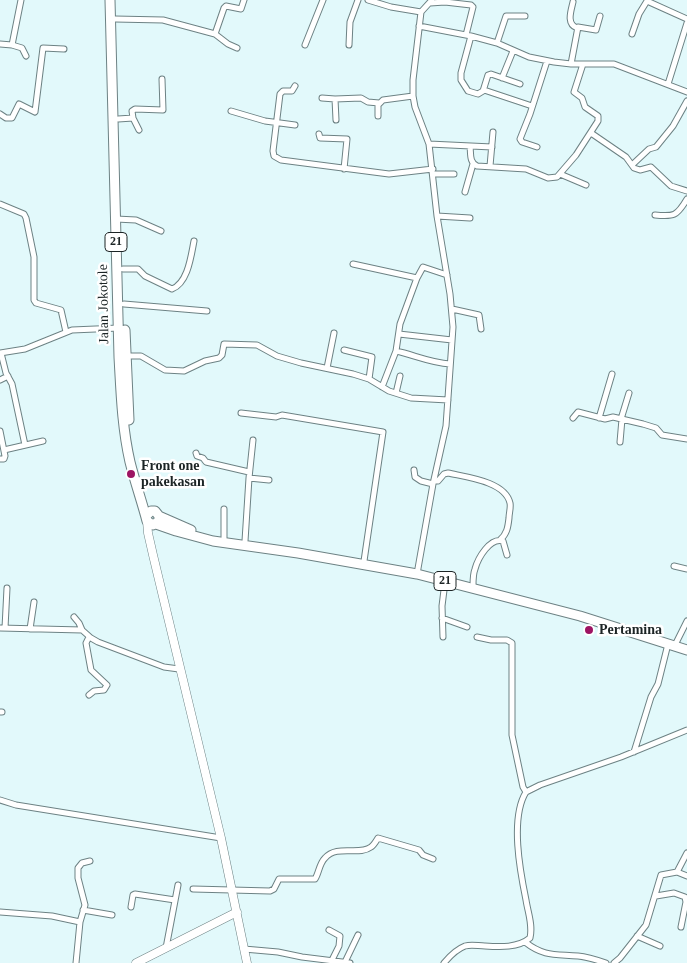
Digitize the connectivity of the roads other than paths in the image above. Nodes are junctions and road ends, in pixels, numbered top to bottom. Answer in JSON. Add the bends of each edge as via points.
{"nodes":[{"id":1,"x":21,"y":0,"type":"edge"},
{"id":2,"x":110,"y":0,"type":"edge"},
{"id":3,"x":115,"y":0,"type":"edge"},
{"id":4,"x":244,"y":0,"type":"edge"},
{"id":5,"x":323,"y":0,"type":"edge"},
{"id":6,"x":358,"y":0,"type":"edge"},
{"id":7,"x":368,"y":0,"type":"edge"},
{"id":8,"x":393,"y":0,"type":"edge"},
{"id":9,"x":431,"y":1,"type":"edge"},
{"id":10,"x":573,"y":2,"type":"dead end"},
{"id":11,"x":391,"y":7,"type":"junction"},
{"id":12,"x":421,"y":12,"type":"junction"},
{"id":13,"x":525,"y":16,"type":"dead end"},
{"id":14,"x":600,"y":16,"type":"dead end"},
{"id":15,"x":115,"y":19,"type":"junction"},
{"id":16,"x":687,"y":19,"type":"edge"},
{"id":17,"x":687,"y":23,"type":"edge"},
{"id":18,"x":420,"y":26,"type":"junction"},
{"id":19,"x":577,"y":28,"type":"junction"},
{"id":20,"x":216,"y":34,"type":"junction"},
{"id":21,"x":632,"y":34,"type":"dead end"},
{"id":22,"x":469,"y":35,"type":"junction"},
{"id":23,"x":497,"y":43,"type":"junction"},
{"id":24,"x":0,"y":44,"type":"edge"},
{"id":25,"x":12,"y":45,"type":"junction"},
{"id":26,"x":305,"y":45,"type":"dead end"},
{"id":27,"x":349,"y":45,"type":"dead end"},
{"id":28,"x":237,"y":48,"type":"dead end"},
{"id":29,"x":64,"y":49,"type":"dead end"},
{"id":30,"x":513,"y":51,"type":"junction"},
{"id":31,"x":26,"y":56,"type":"dead end"},
{"id":32,"x":547,"y":61,"type":"junction"},
{"id":33,"x":571,"y":64,"type":"junction"},
{"id":34,"x":583,"y":64,"type":"junction"},
{"id":35,"x":502,"y":78,"type":"junction"},
{"id":36,"x":162,"y":79,"type":"dead end"},
{"id":37,"x":520,"y":84,"type":"dead end"},
{"id":38,"x":668,"y":84,"type":"junction"},
{"id":39,"x":296,"y":86,"type":"dead end"},
{"id":40,"x":484,"y":90,"type":"junction"},
{"id":41,"x":687,"y":92,"type":"edge"},
{"id":42,"x":413,"y":96,"type":"junction"},
{"id":43,"x":322,"y":98,"type":"dead end"},
{"id":44,"x":335,"y":99,"type":"junction"},
{"id":45,"x":687,"y":101,"type":"edge"},
{"id":46,"x":379,"y":103,"type":"junction"},
{"id":47,"x":532,"y":106,"type":"junction"},
{"id":48,"x":231,"y":111,"type":"dead end"},
{"id":49,"x":0,"y":114,"type":"edge"},
{"id":50,"x":378,"y":116,"type":"dead end"},
{"id":51,"x":133,"y":118,"type":"junction"},
{"id":52,"x":118,"y":119,"type":"junction"},
{"id":53,"x":336,"y":120,"type":"dead end"},
{"id":54,"x":276,"y":122,"type":"junction"},
{"id":55,"x":295,"y":125,"type":"dead end"},
{"id":56,"x":139,"y":130,"type":"dead end"},
{"id":57,"x":493,"y":132,"type":"dead end"},
{"id":58,"x":590,"y":133,"type":"junction"},
{"id":59,"x":319,"y":134,"type":"dead end"},
{"id":60,"x":428,"y":144,"type":"junction"},
{"id":61,"x":470,"y":146,"type":"junction"},
{"id":62,"x":492,"y":147,"type":"junction"},
{"id":63,"x":537,"y":147,"type":"dead end"},
{"id":64,"x":473,"y":164,"type":"junction"},
{"id":65,"x":632,"y":165,"type":"junction"},
{"id":66,"x":490,"y":166,"type":"junction"},
{"id":67,"x":344,"y":169,"type":"junction"},
{"id":68,"x":433,"y":172,"type":"junction"},
{"id":69,"x":454,"y":174,"type":"dead end"},
{"id":70,"x":560,"y":174,"type":"junction"},
{"id":71,"x":586,"y":186,"type":"dead end"},
{"id":72,"x":687,"y":191,"type":"edge"},
{"id":73,"x":466,"y":192,"type":"dead end"},
{"id":74,"x":687,"y":199,"type":"edge"},
{"id":75,"x":0,"y":204,"type":"edge"},
{"id":76,"x":655,"y":215,"type":"dead end"},
{"id":77,"x":438,"y":216,"type":"junction"},
{"id":78,"x":470,"y":218,"type":"dead end"},
{"id":79,"x":118,"y":219,"type":"junction"},
{"id":80,"x":161,"y":231,"type":"dead end"},
{"id":81,"x":194,"y":242,"type":"dead end"},
{"id":82,"x":120,"y":250,"type":"junction"},
{"id":83,"x":353,"y":264,"type":"dead end"},
{"id":84,"x":123,"y":269,"type":"junction"},
{"id":85,"x":448,"y":276,"type":"junction"},
{"id":86,"x":417,"y":278,"type":"junction"},
{"id":87,"x":124,"y":304,"type":"junction"},
{"id":88,"x":452,"y":309,"type":"junction"},
{"id":89,"x":207,"y":311,"type":"dead end"},
{"id":90,"x":122,"y":327,"type":"junction"},
{"id":91,"x":481,"y":329,"type":"dead end"},
{"id":92,"x":66,"y":332,"type":"junction"},
{"id":93,"x":334,"y":333,"type":"dead end"},
{"id":94,"x":399,"y":334,"type":"junction"},
{"id":95,"x":452,"y":340,"type":"junction"},
{"id":96,"x":344,"y":350,"type":"dead end"},
{"id":97,"x":396,"y":351,"type":"junction"},
{"id":98,"x":1,"y":353,"type":"edge"},
{"id":99,"x":126,"y":356,"type":"junction"},
{"id":100,"x":450,"y":364,"type":"junction"},
{"id":101,"x":327,"y":368,"type":"junction"},
{"id":102,"x":612,"y":374,"type":"dead end"},
{"id":103,"x":8,"y":376,"type":"junction"},
{"id":104,"x":400,"y":376,"type":"dead end"},
{"id":105,"x":369,"y":379,"type":"junction"},
{"id":106,"x":0,"y":380,"type":"edge"},
{"id":107,"x":382,"y":387,"type":"junction"},
{"id":108,"x":629,"y":393,"type":"dead end"},
{"id":109,"x":396,"y":394,"type":"junction"},
{"id":110,"x":448,"y":400,"type":"junction"},
{"id":111,"x":241,"y":412,"type":"dead end"},
{"id":112,"x":573,"y":418,"type":"dead end"},
{"id":113,"x":599,"y":418,"type":"junction"},
{"id":114,"x":621,"y":419,"type":"junction"},
{"id":115,"x":0,"y":431,"type":"edge"},
{"id":116,"x":687,"y":439,"type":"edge"},
{"id":117,"x":253,"y":440,"type":"dead end"},
{"id":118,"x":43,"y":441,"type":"dead end"},
{"id":119,"x":620,"y":442,"type":"dead end"},
{"id":120,"x":25,"y":445,"type":"junction"},
{"id":121,"x":4,"y":450,"type":"junction"},
{"id":122,"x":196,"y":453,"type":"dead end"},
{"id":123,"x":0,"y":459,"type":"edge"},
{"id":124,"x":414,"y":470,"type":"dead end"},
{"id":125,"x":249,"y":472,"type":"junction"},
{"id":126,"x":249,"y":478,"type":"junction"},
{"id":127,"x":269,"y":480,"type":"dead end"},
{"id":128,"x":434,"y":482,"type":"junction"},
{"id":129,"x":224,"y":509,"type":"dead end"},
{"id":130,"x":153,"y":518,"type":"junction"},
{"id":131,"x":224,"y":538,"type":"junction"},
{"id":132,"x":245,"y":540,"type":"junction"},
{"id":133,"x":500,"y":540,"type":"junction"},
{"id":134,"x":285,"y":549,"type":"junction"},
{"id":135,"x":507,"y":555,"type":"dead end"},
{"id":136,"x":364,"y":561,"type":"junction"},
{"id":137,"x":674,"y":566,"type":"dead end"},
{"id":138,"x":687,"y":569,"type":"edge"},
{"id":139,"x":418,"y":573,"type":"junction"},
{"id":140,"x":446,"y":582,"type":"junction"},
{"id":141,"x":473,"y":586,"type":"junction"},
{"id":142,"x":7,"y":588,"type":"dead end"},
{"id":143,"x":34,"y":602,"type":"dead end"},
{"id":144,"x":74,"y":617,"type":"dead end"},
{"id":145,"x":442,"y":618,"type":"junction"},
{"id":146,"x":687,"y":621,"type":"edge"},
{"id":147,"x":467,"y":627,"type":"dead end"},
{"id":148,"x":2,"y":628,"type":"edge"},
{"id":149,"x":30,"y":629,"type":"junction"},
{"id":150,"x":82,"y":630,"type":"junction"},
{"id":151,"x":89,"y":636,"type":"junction"},
{"id":152,"x":443,"y":637,"type":"dead end"},
{"id":153,"x":477,"y":637,"type":"dead end"},
{"id":154,"x":672,"y":643,"type":"junction"},
{"id":155,"x":687,"y":646,"type":"edge"},
{"id":156,"x":687,"y":650,"type":"edge"},
{"id":157,"x":180,"y":669,"type":"junction"},
{"id":158,"x":89,"y":695,"type":"dead end"},
{"id":159,"x":687,"y":730,"type":"edge"},
{"id":160,"x":634,"y":752,"type":"junction"},
{"id":161,"x":526,"y":792,"type":"junction"},
{"id":162,"x":0,"y":800,"type":"edge"},
{"id":163,"x":221,"y":838,"type":"junction"},
{"id":164,"x":686,"y":856,"type":"edge"},
{"id":165,"x":433,"y":859,"type":"dead end"},
{"id":166,"x":90,"y":861,"type":"dead end"},
{"id":167,"x":677,"y":872,"type":"junction"},
{"id":168,"x":687,"y":876,"type":"edge"},
{"id":169,"x":178,"y":885,"type":"dead end"},
{"id":170,"x":193,"y":889,"type":"dead end"},
{"id":171,"x":232,"y":890,"type":"junction"},
{"id":172,"x":656,"y":896,"type":"junction"},
{"id":173,"x":175,"y":900,"type":"junction"},
{"id":174,"x":131,"y":907,"type":"dead end"},
{"id":175,"x":84,"y":910,"type":"junction"},
{"id":176,"x":0,"y":912,"type":"edge"},
{"id":177,"x":237,"y":912,"type":"junction"},
{"id":178,"x":112,"y":915,"type":"dead end"},
{"id":179,"x":685,"y":919,"type":"edge"},
{"id":180,"x":80,"y":922,"type":"junction"},
{"id":181,"x":681,"y":927,"type":"dead end"},
{"id":182,"x":329,"y":930,"type":"dead end"},
{"id":183,"x":358,"y":935,"type":"dead end"},
{"id":184,"x":638,"y":936,"type":"junction"},
{"id":185,"x":525,"y":942,"type":"junction"},
{"id":186,"x":660,"y":946,"type":"dead end"},
{"id":187,"x":166,"y":948,"type":"junction"},
{"id":188,"x":244,"y":949,"type":"junction"},
{"id":189,"x":332,"y":960,"type":"junction"},
{"id":190,"x":348,"y":962,"type":"edge"},
{"id":191,"x":76,"y":963,"type":"edge"},
{"id":192,"x":136,"y":963,"type":"edge"},
{"id":193,"x":247,"y":963,"type":"edge"},
{"id":194,"x":444,"y":963,"type":"edge"},
{"id":195,"x":606,"y":963,"type":"edge"},
{"id":196,"x":614,"y":963,"type":"edge"}],
"edges":[{"from":1,"to":25,"type":"street"},
{"from":2,"to":79,"type":"highway","name":"Jalan Jokotole","number":"21"},
{"from":3,"to":15,"type":"highway","name":"Jalan Jokotole","number":"21"},
{"from":4,"to":20,"type":"street","via":[[241,9],[224,8]]},
{"from":5,"to":26,"type":"street"},
{"from":6,"to":27,"type":"street","via":[[350,22]]},
{"from":7,"to":11,"type":"street"},
{"from":8,"to":11,"type":"street"},
{"from":9,"to":12,"type":"street"},
{"from":9,"to":22,"type":"street","via":[[471,5]]},
{"from":10,"to":19,"type":"street","via":[[570,22]]},
{"from":11,"to":12,"type":"street"},
{"from":12,"to":18,"type":"street"},
{"from":13,"to":23,"type":"street","via":[[506,16]]},
{"from":14,"to":19,"type":"street","via":[[596,30]]},
{"from":15,"to":20,"type":"street","via":[[157,19]]},
{"from":15,"to":52,"type":"highway","name":"Jalan Jokotole","number":"21"},
{"from":16,"to":21,"type":"street","via":[[647,1]]},
{"from":17,"to":38,"type":"street"},
{"from":18,"to":22,"type":"street"},
{"from":18,"to":42,"type":"street"},
{"from":19,"to":33,"type":"street"},
{"from":20,"to":28,"type":"street"},
{"from":22,"to":23,"type":"street"},
{"from":22,"to":40,"type":"street","via":[[462,80],[468,91],[478,94]]},
{"from":23,"to":30,"type":"street"},
{"from":24,"to":25,"type":"street"},
{"from":25,"to":31,"type":"street","via":[[22,48]]},
{"from":29,"to":49,"type":"street","via":[[42,48],[35,112],[19,104],[12,118]]},
{"from":30,"to":32,"type":"street"},
{"from":30,"to":35,"type":"street"},
{"from":32,"to":33,"type":"street"},
{"from":32,"to":47,"type":"street"},
{"from":33,"to":34,"type":"street"},
{"from":34,"to":38,"type":"street","via":[[614,64]]},
{"from":34,"to":58,"type":"street","via":[[574,92],[599,118]]},
{"from":35,"to":37,"type":"street"},
{"from":35,"to":40,"type":"street","via":[[490,74]]},
{"from":36,"to":51,"type":"street","via":[[162,110],[135,109]]},
{"from":38,"to":41,"type":"street"},
{"from":39,"to":54,"type":"street","via":[[291,92],[281,92]]},
{"from":40,"to":47,"type":"street"},
{"from":42,"to":46,"type":"street"},
{"from":42,"to":60,"type":"street"},
{"from":43,"to":44,"type":"street"},
{"from":44,"to":46,"type":"street","via":[[361,98]]},
{"from":44,"to":53,"type":"street"},
{"from":45,"to":65,"type":"street","via":[[656,147],[648,149]]},
{"from":46,"to":50,"type":"street"},
{"from":47,"to":63,"type":"street","via":[[520,139]]},
{"from":48,"to":54,"type":"street"},
{"from":51,"to":52,"type":"street"},
{"from":51,"to":56,"type":"street"},
{"from":52,"to":79,"type":"highway","name":"Jalan Jokotole","number":"21"},
{"from":54,"to":55,"type":"street"},
{"from":54,"to":67,"type":"street","via":[[273,151],[276,158]]},
{"from":57,"to":62,"type":"street"},
{"from":58,"to":65,"type":"street"},
{"from":58,"to":70,"type":"street"},
{"from":59,"to":67,"type":"street","via":[[320,138],[348,139]]},
{"from":60,"to":61,"type":"street"},
{"from":60,"to":68,"type":"street"},
{"from":61,"to":62,"type":"street"},
{"from":61,"to":64,"type":"street"},
{"from":62,"to":66,"type":"street"},
{"from":64,"to":66,"type":"street"},
{"from":64,"to":73,"type":"street"},
{"from":65,"to":72,"type":"street","via":[[640,170],[651,167],[671,186]]},
{"from":66,"to":70,"type":"street","via":[[526,169],[548,178]]},
{"from":67,"to":68,"type":"street","via":[[396,174]]},
{"from":68,"to":69,"type":"street"},
{"from":68,"to":77,"type":"street"},
{"from":70,"to":71,"type":"street"},
{"from":74,"to":76,"type":"street","via":[[674,216]]},
{"from":75,"to":92,"type":"street","via":[[25,215],[34,257],[34,300],[61,310]]},
{"from":77,"to":78,"type":"street"},
{"from":77,"to":85,"type":"street"},
{"from":79,"to":80,"type":"street","via":[[136,220]]},
{"from":79,"to":82,"type":"highway","name":"Jalan Jokotole","number":"21"},
{"from":81,"to":84,"type":"street","via":[[185,275],[176,288],[145,276],[138,269]]},
{"from":82,"to":84,"type":"highway","name":"Jalan Jokotole","number":"21"},
{"from":82,"to":90,"type":"highway","name":"Jalan Jokotole","number":"21"},
{"from":83,"to":86,"type":"street"},
{"from":84,"to":87,"type":"highway","name":"Jalan Jokotole","number":"21"},
{"from":85,"to":86,"type":"street","via":[[423,266]]},
{"from":85,"to":88,"type":"street"},
{"from":86,"to":94,"type":"street"},
{"from":87,"to":89,"type":"street"},
{"from":87,"to":90,"type":"highway","name":"Jalan Jokotole","number":"21"},
{"from":88,"to":91,"type":"street","via":[[479,315]]},
{"from":88,"to":95,"type":"street"},
{"from":90,"to":92,"type":"street"},
{"from":90,"to":99,"type":"highway","name":"Jalan Jokotole","number":"21"},
{"from":90,"to":130,"type":"highway","name":"Jalan Jokotole","number":"21","via":[[121,393],[127,444],[134,475]]},
{"from":92,"to":98,"type":"street","via":[[25,349]]},
{"from":93,"to":101,"type":"street"},
{"from":94,"to":95,"type":"street"},
{"from":94,"to":97,"type":"street"},
{"from":95,"to":100,"type":"street"},
{"from":96,"to":105,"type":"street","via":[[372,357]]},
{"from":97,"to":100,"type":"street"},
{"from":97,"to":107,"type":"street"},
{"from":98,"to":103,"type":"street"},
{"from":99,"to":101,"type":"street","via":[[142,356],[165,370],[184,371],[219,358],[224,344],[254,345],[277,356]]},
{"from":99,"to":130,"type":"highway","name":"Jalan Jokotole","number":"21","via":[[134,454]]},
{"from":100,"to":110,"type":"street"},
{"from":101,"to":105,"type":"street"},
{"from":102,"to":113,"type":"street"},
{"from":103,"to":106,"type":"street"},
{"from":103,"to":120,"type":"street"},
{"from":104,"to":109,"type":"street"},
{"from":105,"to":107,"type":"street"},
{"from":107,"to":109,"type":"street"},
{"from":108,"to":114,"type":"street"},
{"from":109,"to":110,"type":"street"},
{"from":110,"to":128,"type":"street","via":[[444,441]]},
{"from":111,"to":136,"type":"street","via":[[282,415],[383,432]]},
{"from":112,"to":113,"type":"street","via":[[578,412]]},
{"from":113,"to":114,"type":"street"},
{"from":114,"to":116,"type":"street","via":[[653,427],[662,435]]},
{"from":114,"to":119,"type":"street"},
{"from":115,"to":121,"type":"street"},
{"from":117,"to":125,"type":"street"},
{"from":118,"to":120,"type":"street"},
{"from":120,"to":121,"type":"street"},
{"from":121,"to":123,"type":"street","via":[[5,458]]},
{"from":122,"to":125,"type":"street","via":[[206,462]]},
{"from":124,"to":128,"type":"street","via":[[415,477],[421,481]]},
{"from":125,"to":126,"type":"street"},
{"from":126,"to":127,"type":"street"},
{"from":126,"to":132,"type":"street"},
{"from":128,"to":133,"type":"street","via":[[448,473],[497,487],[510,505],[506,532]]},
{"from":128,"to":139,"type":"street"},
{"from":129,"to":131,"type":"street"},
{"from":130,"to":131,"type":"highway","number":"21"},
{"from":130,"to":134,"type":"highway","number":"21","via":[[176,532],[213,541]]},
{"from":130,"to":157,"type":"main road","via":[[149,540]]},
{"from":131,"to":132,"type":"highway","number":"21"},
{"from":132,"to":134,"type":"highway","number":"21"},
{"from":133,"to":135,"type":"street","via":[[505,543]]},
{"from":133,"to":141,"type":"street","via":[[492,542],[475,569]]},
{"from":134,"to":136,"type":"highway","number":"21"},
{"from":134,"to":139,"type":"highway","number":"21"},
{"from":136,"to":139,"type":"highway","number":"21"},
{"from":137,"to":138,"type":"street"},
{"from":139,"to":140,"type":"highway","number":"21"},
{"from":139,"to":141,"type":"highway","number":"21"},
{"from":140,"to":145,"type":"street"},
{"from":140,"to":154,"type":"highway","number":"21"},
{"from":141,"to":154,"type":"highway","number":"21","via":[[581,613]]},
{"from":142,"to":148,"type":"street"},
{"from":143,"to":149,"type":"street"},
{"from":144,"to":150,"type":"street"},
{"from":145,"to":147,"type":"street"},
{"from":145,"to":152,"type":"street"},
{"from":146,"to":154,"type":"street"},
{"from":148,"to":149,"type":"street"},
{"from":149,"to":150,"type":"street"},
{"from":150,"to":151,"type":"street"},
{"from":151,"to":157,"type":"street","via":[[140,659]]},
{"from":151,"to":158,"type":"street","via":[[86,643],[91,670],[107,685],[104,690]]},
{"from":153,"to":161,"type":"street","via":[[512,643],[512,735],[522,787]]},
{"from":154,"to":155,"type":"highway","number":"21"},
{"from":154,"to":156,"type":"highway","number":"21"},
{"from":154,"to":160,"type":"street"},
{"from":157,"to":163,"type":"main road"},
{"from":159,"to":160,"type":"street"},
{"from":160,"to":161,"type":"street"},
{"from":161,"to":185,"type":"street","via":[[517,830],[532,931]]},
{"from":162,"to":163,"type":"street"},
{"from":163,"to":171,"type":"main road"},
{"from":164,"to":167,"type":"street"},
{"from":165,"to":171,"type":"street","via":[[419,850],[378,838],[368,849],[327,855],[315,880],[279,879],[272,890]]},
{"from":166,"to":175,"type":"street","via":[[82,863],[77,871]]},
{"from":167,"to":168,"type":"street"},
{"from":167,"to":172,"type":"street","via":[[661,875]]},
{"from":169,"to":173,"type":"street"},
{"from":170,"to":171,"type":"street"},
{"from":171,"to":177,"type":"main road"},
{"from":172,"to":179,"type":"street","via":[[674,893],[685,897]]},
{"from":172,"to":184,"type":"street","via":[[646,925]]},
{"from":173,"to":174,"type":"street","via":[[136,894]]},
{"from":173,"to":187,"type":"street"},
{"from":175,"to":178,"type":"street"},
{"from":175,"to":180,"type":"street"},
{"from":176,"to":180,"type":"street"},
{"from":177,"to":187,"type":"main road"},
{"from":177,"to":188,"type":"main road"},
{"from":179,"to":181,"type":"street"},
{"from":180,"to":191,"type":"street"},
{"from":182,"to":189,"type":"street","via":[[340,936]]},
{"from":183,"to":190,"type":"street"},
{"from":184,"to":186,"type":"street"},
{"from":184,"to":196,"type":"street"},
{"from":185,"to":194,"type":"street","via":[[499,946],[471,944]]},
{"from":185,"to":195,"type":"street","via":[[545,954],[579,956]]},
{"from":187,"to":192,"type":"main road"},
{"from":188,"to":189,"type":"street"},
{"from":188,"to":193,"type":"main road"},
{"from":189,"to":190,"type":"street"}]}
